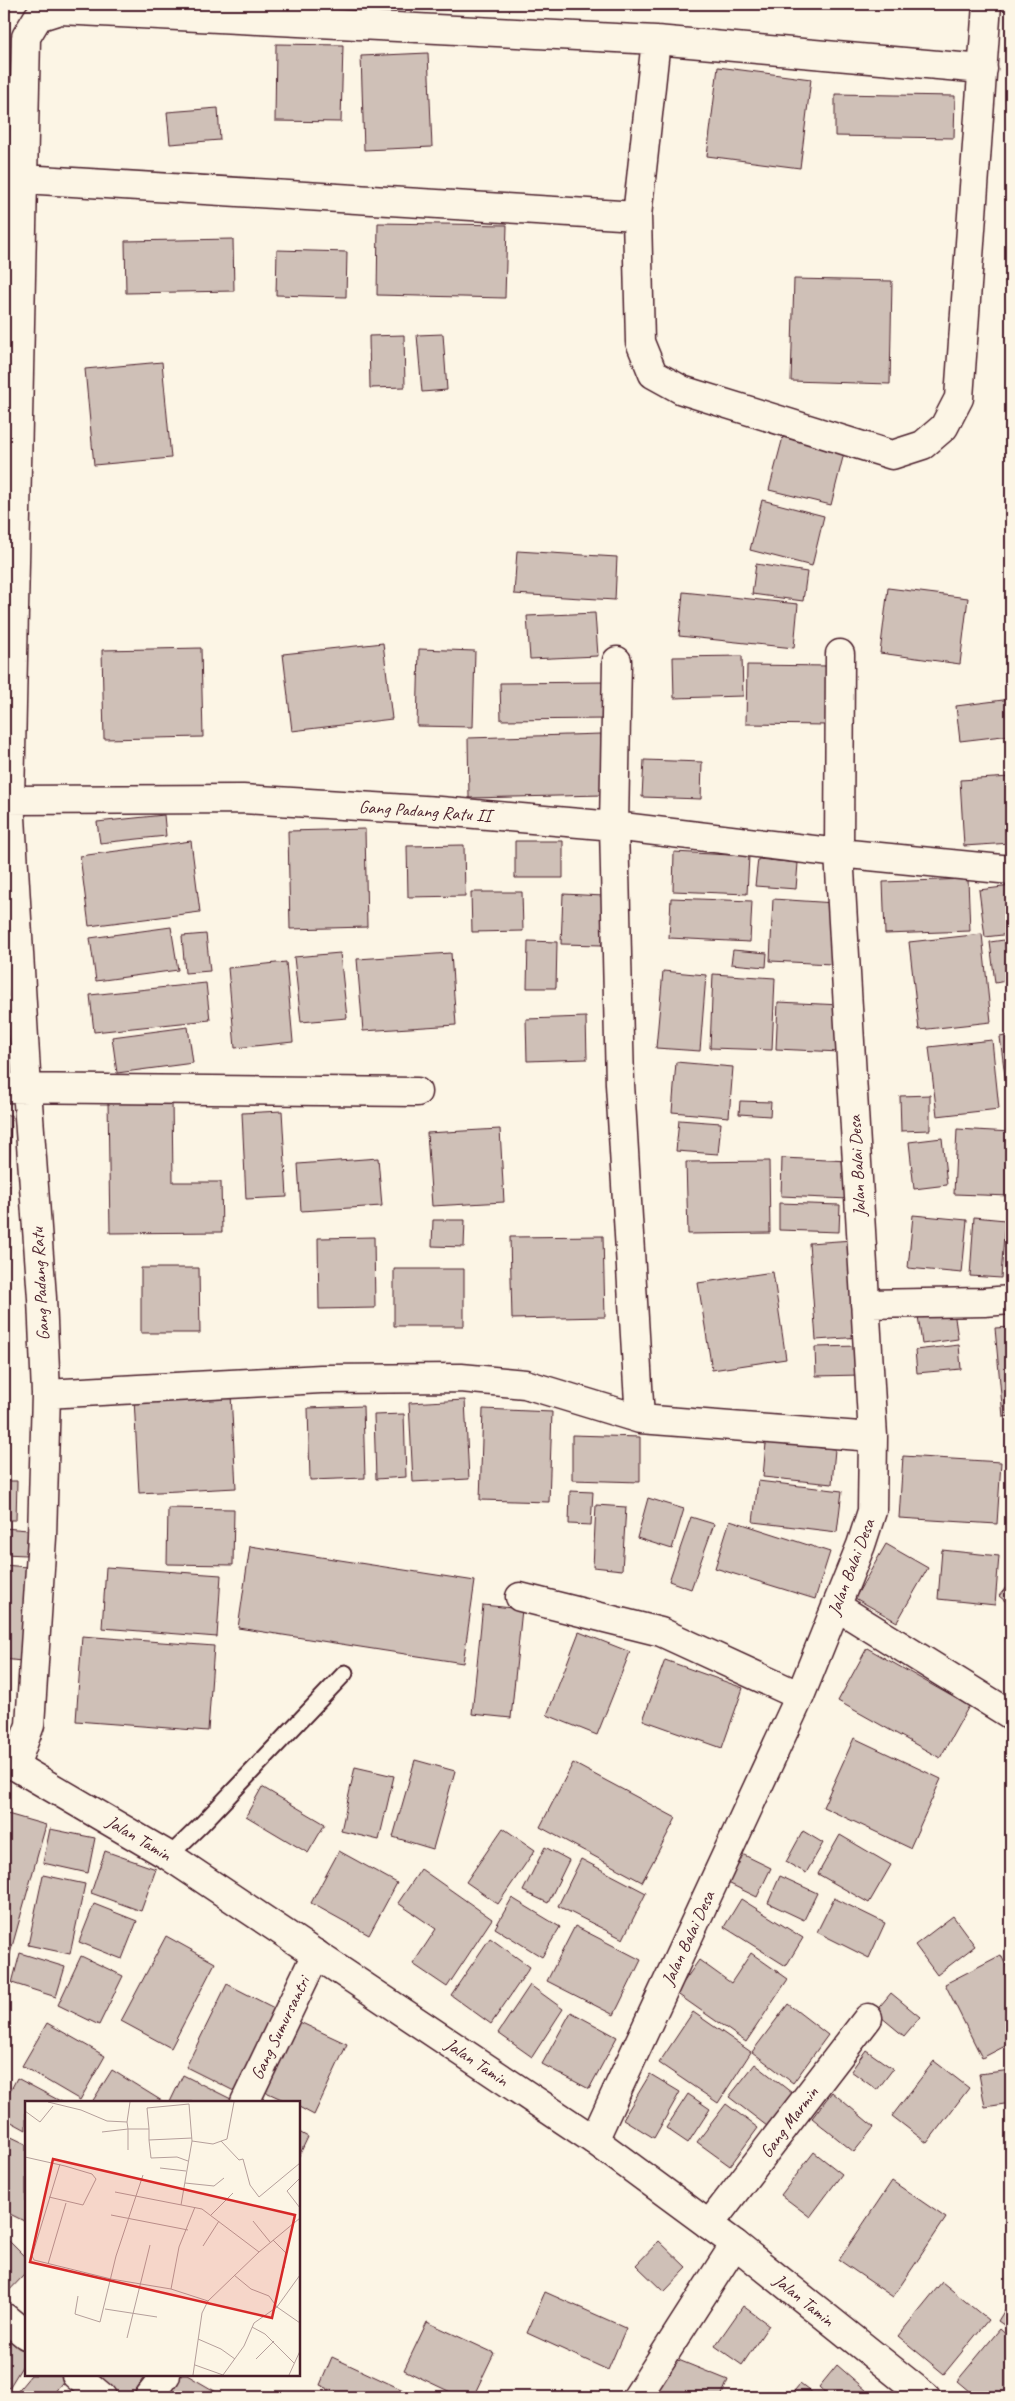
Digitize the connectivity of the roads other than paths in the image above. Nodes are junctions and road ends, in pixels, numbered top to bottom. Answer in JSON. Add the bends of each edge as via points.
{"nodes":[{"id":1,"x":987,"y":4,"type":"edge"},
{"id":2,"x":656,"y":40,"type":"junction"},
{"id":3,"x":982,"y":69,"type":"junction"},
{"id":4,"x":23,"y":179,"type":"junction"},
{"id":5,"x":637,"y":216,"type":"junction"},
{"id":6,"x":840,"y":654,"type":"dead end"},
{"id":7,"x":617,"y":661,"type":"dead end"},
{"id":8,"x":7,"y":800,"type":"edge"},
{"id":9,"x":614,"y":826,"type":"junction"},
{"id":10,"x":839,"y":854,"type":"junction"},
{"id":11,"x":1011,"y":870,"type":"edge"},
{"id":12,"x":15,"y":1088,"type":"edge"},
{"id":13,"x":417,"y":1092,"type":"dead end"},
{"id":14,"x":1011,"y":1300,"type":"edge"},
{"id":15,"x":865,"y":1304,"type":"junction"},
{"id":16,"x":46,"y":1394,"type":"junction"},
{"id":17,"x":640,"y":1419,"type":"junction"},
{"id":18,"x":873,"y":1437,"type":"junction"},
{"id":19,"x":520,"y":1597,"type":"dead end"},
{"id":20,"x":836,"y":1606,"type":"junction"},
{"id":21,"x":345,"y":1673,"type":"dead end"},
{"id":22,"x":800,"y":1696,"type":"junction"},
{"id":23,"x":1011,"y":1715,"type":"edge"},
{"id":24,"x":9,"y":1763,"type":"edge"},
{"id":25,"x":169,"y":1856,"type":"junction"},
{"id":26,"x":316,"y":1954,"type":"junction"},
{"id":27,"x":868,"y":2018,"type":"dead end"},
{"id":28,"x":245,"y":2101,"type":"edge"},
{"id":29,"x":594,"y":2140,"type":"junction"},
{"id":30,"x":709,"y":2226,"type":"junction"},
{"id":31,"x":735,"y":2244,"type":"junction"},
{"id":32,"x":4,"y":2317,"type":"edge"},
{"id":33,"x":25,"y":2334,"type":"edge"},
{"id":34,"x":77,"y":2376,"type":"edge"},
{"id":35,"x":165,"y":2376,"type":"edge"},
{"id":36,"x":102,"y":2397,"type":"edge"},
{"id":37,"x":149,"y":2397,"type":"edge"},
{"id":38,"x":637,"y":2397,"type":"edge"},
{"id":39,"x":926,"y":2397,"type":"edge"}],
"edges":[{"from":1,"to":3,"type":"street"},
{"from":2,"to":3,"type":"street","name":"Gang Padang Ratu"},
{"from":2,"to":4,"type":"street","name":"Gang Padang Ratu","via":[[60,10],[38,18],[26,37]]},
{"from":2,"to":5,"type":"street"},
{"from":3,"to":5,"type":"street","via":[[960,398],[944,427],[923,446],[892,455],[682,390],[653,374],[640,342]]},
{"from":4,"to":5,"type":"street"},
{"from":4,"to":8,"type":"street","name":"Gang Padang Ratu"},
{"from":6,"to":10,"type":"street","name":"Jalan Balai Desa"},
{"from":7,"to":9,"type":"street"},
{"from":8,"to":9,"type":"street","name":"Gang Padang Ratu II","via":[[243,799]]},
{"from":8,"to":12,"type":"street","name":"Gang Padang Ratu"},
{"from":9,"to":10,"type":"street","name":"Gang Padang Ratu II"},
{"from":9,"to":17,"type":"street","via":[[620,1084]]},
{"from":10,"to":11,"type":"street","name":"Gang Padang Ratu II"},
{"from":10,"to":15,"type":"street","name":"Jalan Balai Desa"},
{"from":12,"to":13,"type":"street"},
{"from":12,"to":16,"type":"street","name":"Gang Padang Ratu","via":[[42,1298]]},
{"from":14,"to":15,"type":"street"},
{"from":15,"to":18,"type":"street","name":"Jalan Balai Desa"},
{"from":16,"to":17,"type":"street","via":[[321,1378],[461,1378],[525,1384]]},
{"from":16,"to":24,"type":"street","name":"Gang Padang Ratu","via":[[42,1537],[30,1725]]},
{"from":17,"to":18,"type":"street"},
{"from":18,"to":20,"type":"street","name":"Jalan Balai Desa","via":[[872,1512]]},
{"from":19,"to":22,"type":"street","via":[[661,1632]]},
{"from":20,"to":22,"type":"street","name":"Jalan Balai Desa"},
{"from":20,"to":23,"type":"street"},
{"from":21,"to":25,"type":"lane"},
{"from":22,"to":29,"type":"street","name":"Jalan Balai Desa"},
{"from":24,"to":25,"type":"street","name":"Jalan Tamin"},
{"from":25,"to":26,"type":"street","name":"Jalan Tamin"},
{"from":26,"to":28,"type":"street","name":"Gang Sumursantri"},
{"from":26,"to":29,"type":"street","name":"Jalan Tamin"},
{"from":27,"to":30,"type":"street","name":"Gang Marmin"},
{"from":29,"to":30,"type":"street","name":"Jalan Tamin"},
{"from":30,"to":31,"type":"street","name":"Jalan Tamin"},
{"from":31,"to":38,"type":"street"},
{"from":31,"to":39,"type":"street","name":"Jalan Tamin"},
{"from":32,"to":33,"type":"street"},
{"from":34,"to":36,"type":"street"},
{"from":35,"to":37,"type":"street"}]}
